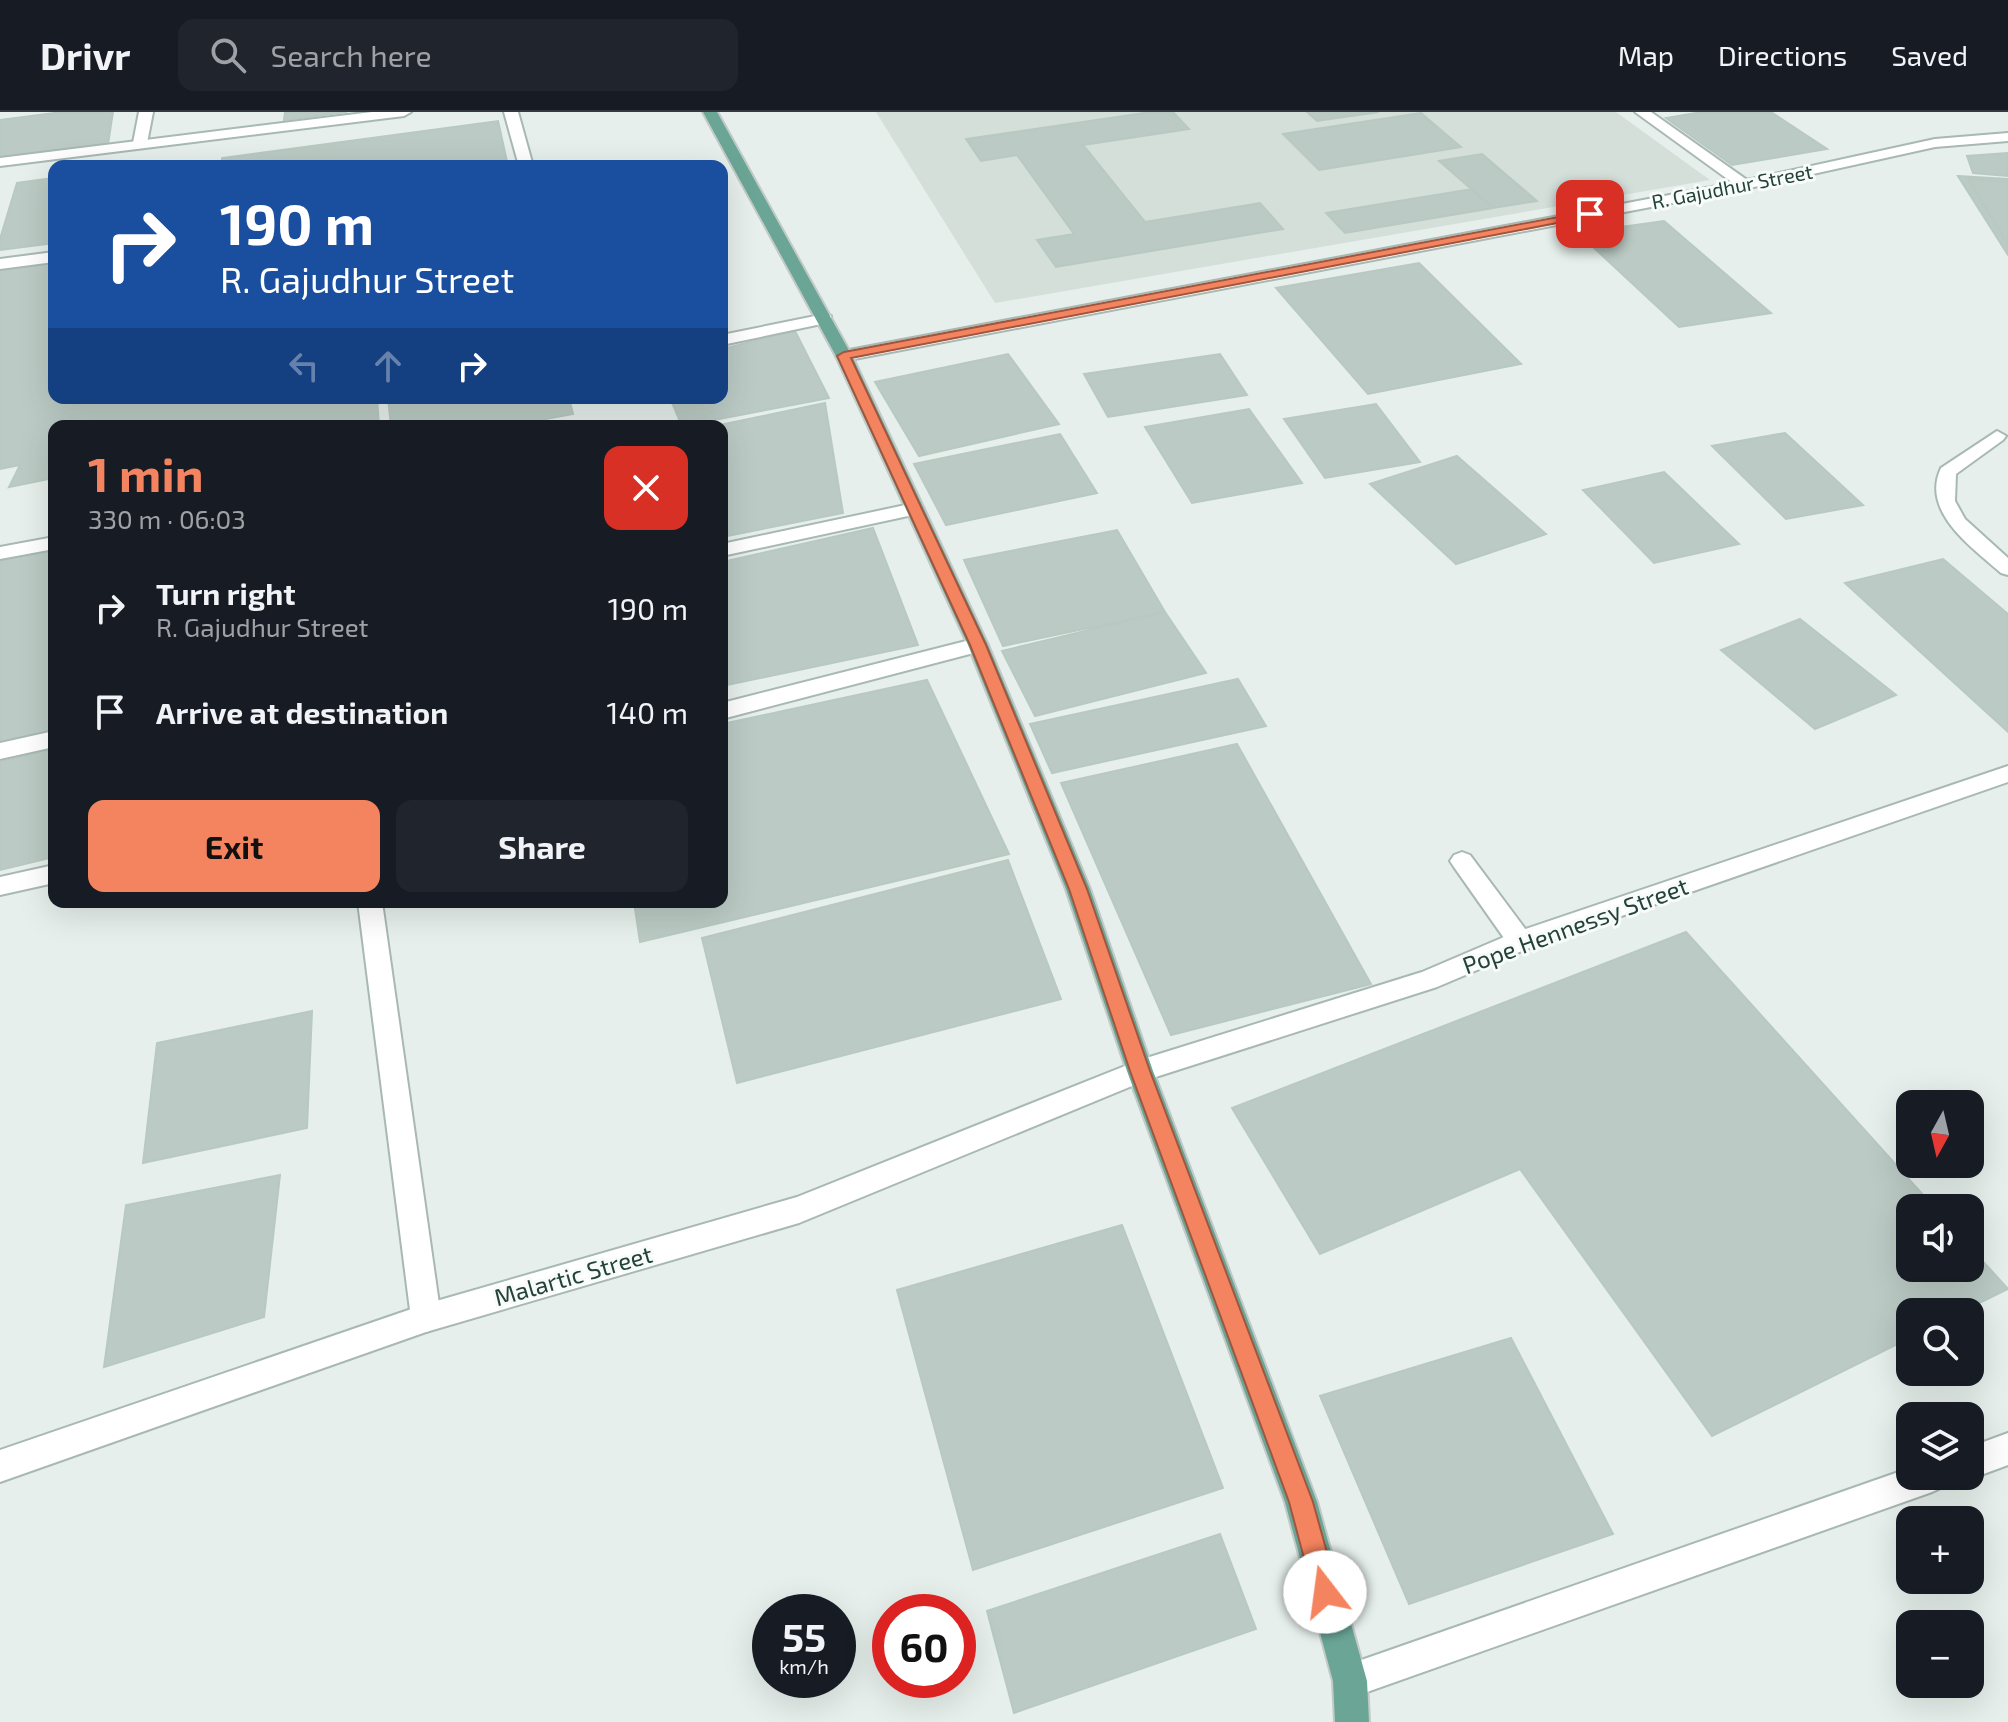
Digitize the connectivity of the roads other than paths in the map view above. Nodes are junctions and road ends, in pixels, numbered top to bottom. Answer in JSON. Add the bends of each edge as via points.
{"nodes":[{"id":1,"x":146,"y":112,"type":"edge"},
{"id":2,"x":404,"y":112,"type":"edge"},
{"id":3,"x":511,"y":112,"type":"edge"},
{"id":4,"x":710,"y":112,"type":"edge"},
{"id":5,"x":1642,"y":112,"type":"edge"},
{"id":6,"x":2008,"y":137,"type":"edge"},
{"id":7,"x":140,"y":143,"type":"junction"},
{"id":8,"x":524,"y":160,"type":"edge"},
{"id":9,"x":0,"y":162,"type":"edge"},
{"id":10,"x":1745,"y":185,"type":"junction"},
{"id":11,"x":48,"y":258,"type":"edge"},
{"id":12,"x":0,"y":264,"type":"edge"},
{"id":13,"x":825,"y":319,"type":"junction"},
{"id":14,"x":728,"y":339,"type":"edge"},
{"id":15,"x":844,"y":356,"type":"junction"},
{"id":16,"x":1997,"y":436,"type":"dead end"},
{"id":17,"x":915,"y":509,"type":"junction"},
{"id":18,"x":48,"y":544,"type":"edge"},
{"id":19,"x":728,"y":549,"type":"edge"},
{"id":20,"x":0,"y":553,"type":"edge"},
{"id":21,"x":2008,"y":569,"type":"edge"},
{"id":22,"x":978,"y":645,"type":"junction"},
{"id":23,"x":728,"y":709,"type":"edge"},
{"id":24,"x":48,"y":740,"type":"edge"},
{"id":25,"x":0,"y":751,"type":"edge"},
{"id":26,"x":2008,"y":774,"type":"edge"},
{"id":27,"x":1462,"y":861,"type":"dead end"},
{"id":28,"x":48,"y":875,"type":"edge"},
{"id":29,"x":0,"y":886,"type":"edge"},
{"id":30,"x":371,"y":908,"type":"edge"},
{"id":31,"x":1520,"y":941,"type":"junction"},
{"id":32,"x":1140,"y":1071,"type":"junction"},
{"id":33,"x":426,"y":1318,"type":"junction"},
{"id":34,"x":2008,"y":1449,"type":"edge"},
{"id":35,"x":1984,"y":1458,"type":"edge"},
{"id":36,"x":0,"y":1466,"type":"edge"},
{"id":37,"x":1896,"y":1489,"type":"edge"},
{"id":38,"x":1350,"y":1681,"type":"junction"},
{"id":39,"x":1352,"y":1722,"type":"edge"}],
"edges":[{"from":1,"to":7,"type":"street"},
{"from":2,"to":7,"type":"street"},
{"from":3,"to":8,"type":"street"},
{"from":4,"to":13,"type":"main road"},
{"from":5,"to":10,"type":"street"},
{"from":6,"to":10,"type":"street","name":"R. Gajudhur Street","via":[[1935,143]]},
{"from":7,"to":9,"type":"street"},
{"from":10,"to":15,"type":"street","name":"R. Gajudhur Street"},
{"from":11,"to":12,"type":"street"},
{"from":13,"to":14,"type":"street"},
{"from":13,"to":15,"type":"main road"},
{"from":15,"to":17,"type":"main road"},
{"from":16,"to":21,"type":"street","via":[[1947,472],[1946,501],[1957,522]]},
{"from":17,"to":19,"type":"street"},
{"from":17,"to":22,"type":"main road"},
{"from":18,"to":20,"type":"street"},
{"from":22,"to":23,"type":"street"},
{"from":22,"to":32,"type":"main road","via":[[1078,889]]},
{"from":24,"to":25,"type":"street"},
{"from":26,"to":31,"type":"street","name":"Pope Hennessy Street"},
{"from":27,"to":31,"type":"street"},
{"from":28,"to":29,"type":"street"},
{"from":30,"to":33,"type":"street"},
{"from":31,"to":32,"type":"street","name":"Pope Hennessy Street","via":[[1428,980]]},
{"from":32,"to":33,"type":"street","name":"Malartic Street","via":[[799,1210]]},
{"from":32,"to":38,"type":"main road","via":[[1301,1502]]},
{"from":33,"to":36,"type":"street","name":"Malartic Street"},
{"from":34,"to":35,"type":"street"},
{"from":37,"to":38,"type":"street"},
{"from":38,"to":39,"type":"main road"}]}
